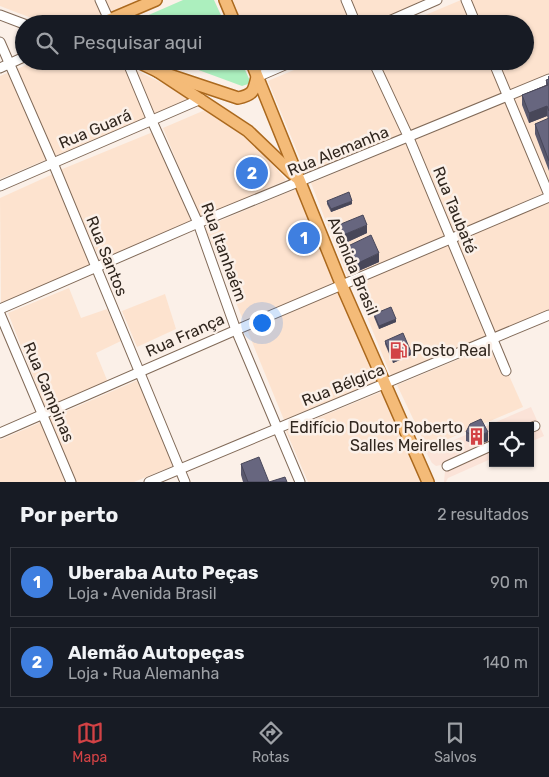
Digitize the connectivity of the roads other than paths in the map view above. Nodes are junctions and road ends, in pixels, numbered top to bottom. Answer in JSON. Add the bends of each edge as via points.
{"nodes":[{"id":1,"x":100,"y":0,"type":"edge"},
{"id":2,"x":156,"y":0,"type":"edge"},
{"id":3,"x":346,"y":0,"type":"edge"},
{"id":4,"x":437,"y":0,"type":"edge"},
{"id":5,"x":466,"y":0,"type":"edge"},
{"id":6,"x":225,"y":1,"type":"edge"},
{"id":7,"x":0,"y":15,"type":"edge"},
{"id":8,"x":104,"y":15,"type":"edge"},
{"id":9,"x":122,"y":15,"type":"edge"},
{"id":10,"x":231,"y":15,"type":"edge"},
{"id":11,"x":352,"y":15,"type":"edge"},
{"id":12,"x":403,"y":15,"type":"edge"},
{"id":13,"x":472,"y":15,"type":"edge"},
{"id":14,"x":15,"y":21,"type":"edge"},
{"id":15,"x":0,"y":42,"type":"edge"},
{"id":16,"x":15,"y":61,"type":"edge"},
{"id":17,"x":10,"y":63,"type":"junction"},
{"id":18,"x":0,"y":68,"type":"edge"},
{"id":19,"x":130,"y":70,"type":"edge"},
{"id":20,"x":254,"y":70,"type":"edge"},
{"id":21,"x":273,"y":70,"type":"edge"},
{"id":22,"x":377,"y":70,"type":"edge"},
{"id":23,"x":497,"y":70,"type":"edge"},
{"id":24,"x":157,"y":71,"type":"joint"},
{"id":25,"x":257,"y":77,"type":"junction"},
{"id":26,"x":549,"y":79,"type":"edge"},
{"id":27,"x":508,"y":96,"type":"junction"},
{"id":28,"x":201,"y":99,"type":"junction"},
{"id":29,"x":152,"y":122,"type":"junction"},
{"id":30,"x":409,"y":138,"type":"junction"},
{"id":31,"x":53,"y":163,"type":"junction"},
{"id":32,"x":301,"y":182,"type":"junction"},
{"id":33,"x":0,"y":186,"type":"edge"},
{"id":34,"x":549,"y":196,"type":"edge"},
{"id":35,"x":198,"y":223,"type":"junction"},
{"id":36,"x":450,"y":238,"type":"junction"},
{"id":37,"x":96,"y":268,"type":"junction"},
{"id":38,"x":342,"y":286,"type":"junction"},
{"id":39,"x":0,"y":309,"type":"edge"},
{"id":40,"x":0,"y":314,"type":"edge"},
{"id":41,"x":549,"y":315,"type":"edge"},
{"id":42,"x":236,"y":330,"type":"junction"},
{"id":43,"x":493,"y":339,"type":"junction"},
{"id":44,"x":506,"y":371,"type":"dead end"},
{"id":45,"x":139,"y":372,"type":"junction"},
{"id":46,"x":384,"y":384,"type":"junction"},
{"id":47,"x":42,"y":414,"type":"junction"},
{"id":48,"x":277,"y":428,"type":"junction"},
{"id":49,"x":0,"y":433,"type":"edge"},
{"id":50,"x":489,"y":447,"type":"edge"},
{"id":51,"x":447,"y":466,"type":"dead end"},
{"id":52,"x":179,"y":469,"type":"junction"},
{"id":53,"x":71,"y":482,"type":"edge"},
{"id":54,"x":149,"y":482,"type":"edge"},
{"id":55,"x":185,"y":482,"type":"edge"},
{"id":56,"x":300,"y":482,"type":"edge"},
{"id":57,"x":428,"y":482,"type":"edge"}],
"edges":[{"from":1,"to":8,"type":"street"},
{"from":2,"to":9,"type":"main road"},
{"from":3,"to":11,"type":"street"},
{"from":4,"to":12,"type":"street"},
{"from":5,"to":13,"type":"street"},
{"from":6,"to":10,"type":"main road"},
{"from":7,"to":14,"type":"street"},
{"from":15,"to":17,"type":"street","name":"Rua Santos"},
{"from":16,"to":17,"type":"street"},
{"from":17,"to":18,"type":"street"},
{"from":17,"to":31,"type":"street","name":"Rua Santos"},
{"from":19,"to":29,"type":"street","name":"Rua Itanhaém"},
{"from":20,"to":25,"type":"main road","name":"Avenida Brasil"},
{"from":21,"to":25,"type":"street"},
{"from":22,"to":30,"type":"street","name":"Rua Taubaté"},
{"from":23,"to":27,"type":"street"},
{"from":24,"to":25,"type":"main road","via":[[238,98],[248,96],[254,90]]},
{"from":24,"to":28,"type":"main road"},
{"from":25,"to":32,"type":"main road","name":"Avenida Brasil"},
{"from":26,"to":27,"type":"street","name":"Rua Alemanha"},
{"from":27,"to":30,"type":"street","name":"Rua Alemanha"},
{"from":27,"to":34,"type":"street"},
{"from":28,"to":29,"type":"street","name":"Rua Guará"},
{"from":28,"to":32,"type":"main road","via":[[248,131]]},
{"from":29,"to":31,"type":"street","name":"Rua Guará"},
{"from":29,"to":35,"type":"street","name":"Rua Itanhaém"},
{"from":30,"to":32,"type":"street","name":"Rua Alemanha"},
{"from":30,"to":36,"type":"street","name":"Rua Taubaté"},
{"from":31,"to":33,"type":"street","name":"Rua Guará"},
{"from":31,"to":37,"type":"street","name":"Rua Santos"},
{"from":32,"to":35,"type":"street","name":"Rua Alemanha"},
{"from":32,"to":38,"type":"main road","name":"Avenida Brasil"},
{"from":34,"to":36,"type":"street","name":"Rua França"},
{"from":35,"to":37,"type":"street","name":"Rua Alemanha"},
{"from":35,"to":42,"type":"street","name":"Rua Itanhaém"},
{"from":36,"to":38,"type":"street","name":"Rua França"},
{"from":36,"to":43,"type":"street","name":"Rua Taubaté"},
{"from":37,"to":39,"type":"street","name":"Rua Alemanha"},
{"from":37,"to":45,"type":"street","name":"Rua Santos"},
{"from":38,"to":42,"type":"street","name":"Rua França"},
{"from":38,"to":46,"type":"main road","name":"Avenida Brasil"},
{"from":40,"to":47,"type":"street","name":"Rua Campinas"},
{"from":41,"to":43,"type":"street","name":"Rua Bélgica"},
{"from":42,"to":45,"type":"street","name":"Rua França"},
{"from":42,"to":48,"type":"street","name":"Rua Itanhaém"},
{"from":43,"to":44,"type":"street","name":"Rua Taubaté"},
{"from":43,"to":46,"type":"street","name":"Rua Bélgica"},
{"from":45,"to":47,"type":"street","name":"Rua França"},
{"from":45,"to":52,"type":"street","name":"Rua Santos"},
{"from":46,"to":48,"type":"street","name":"Rua Bélgica"},
{"from":46,"to":57,"type":"main road","name":"Avenida Brasil"},
{"from":47,"to":49,"type":"street","name":"Rua França"},
{"from":47,"to":53,"type":"street","name":"Rua Campinas"},
{"from":48,"to":52,"type":"street","name":"Rua Bélgica"},
{"from":48,"to":56,"type":"street","name":"Rua Itanhaém"},
{"from":50,"to":51,"type":"street"},
{"from":52,"to":54,"type":"street","name":"Rua Bélgica"},
{"from":52,"to":55,"type":"street","name":"Rua Santos"}]}
